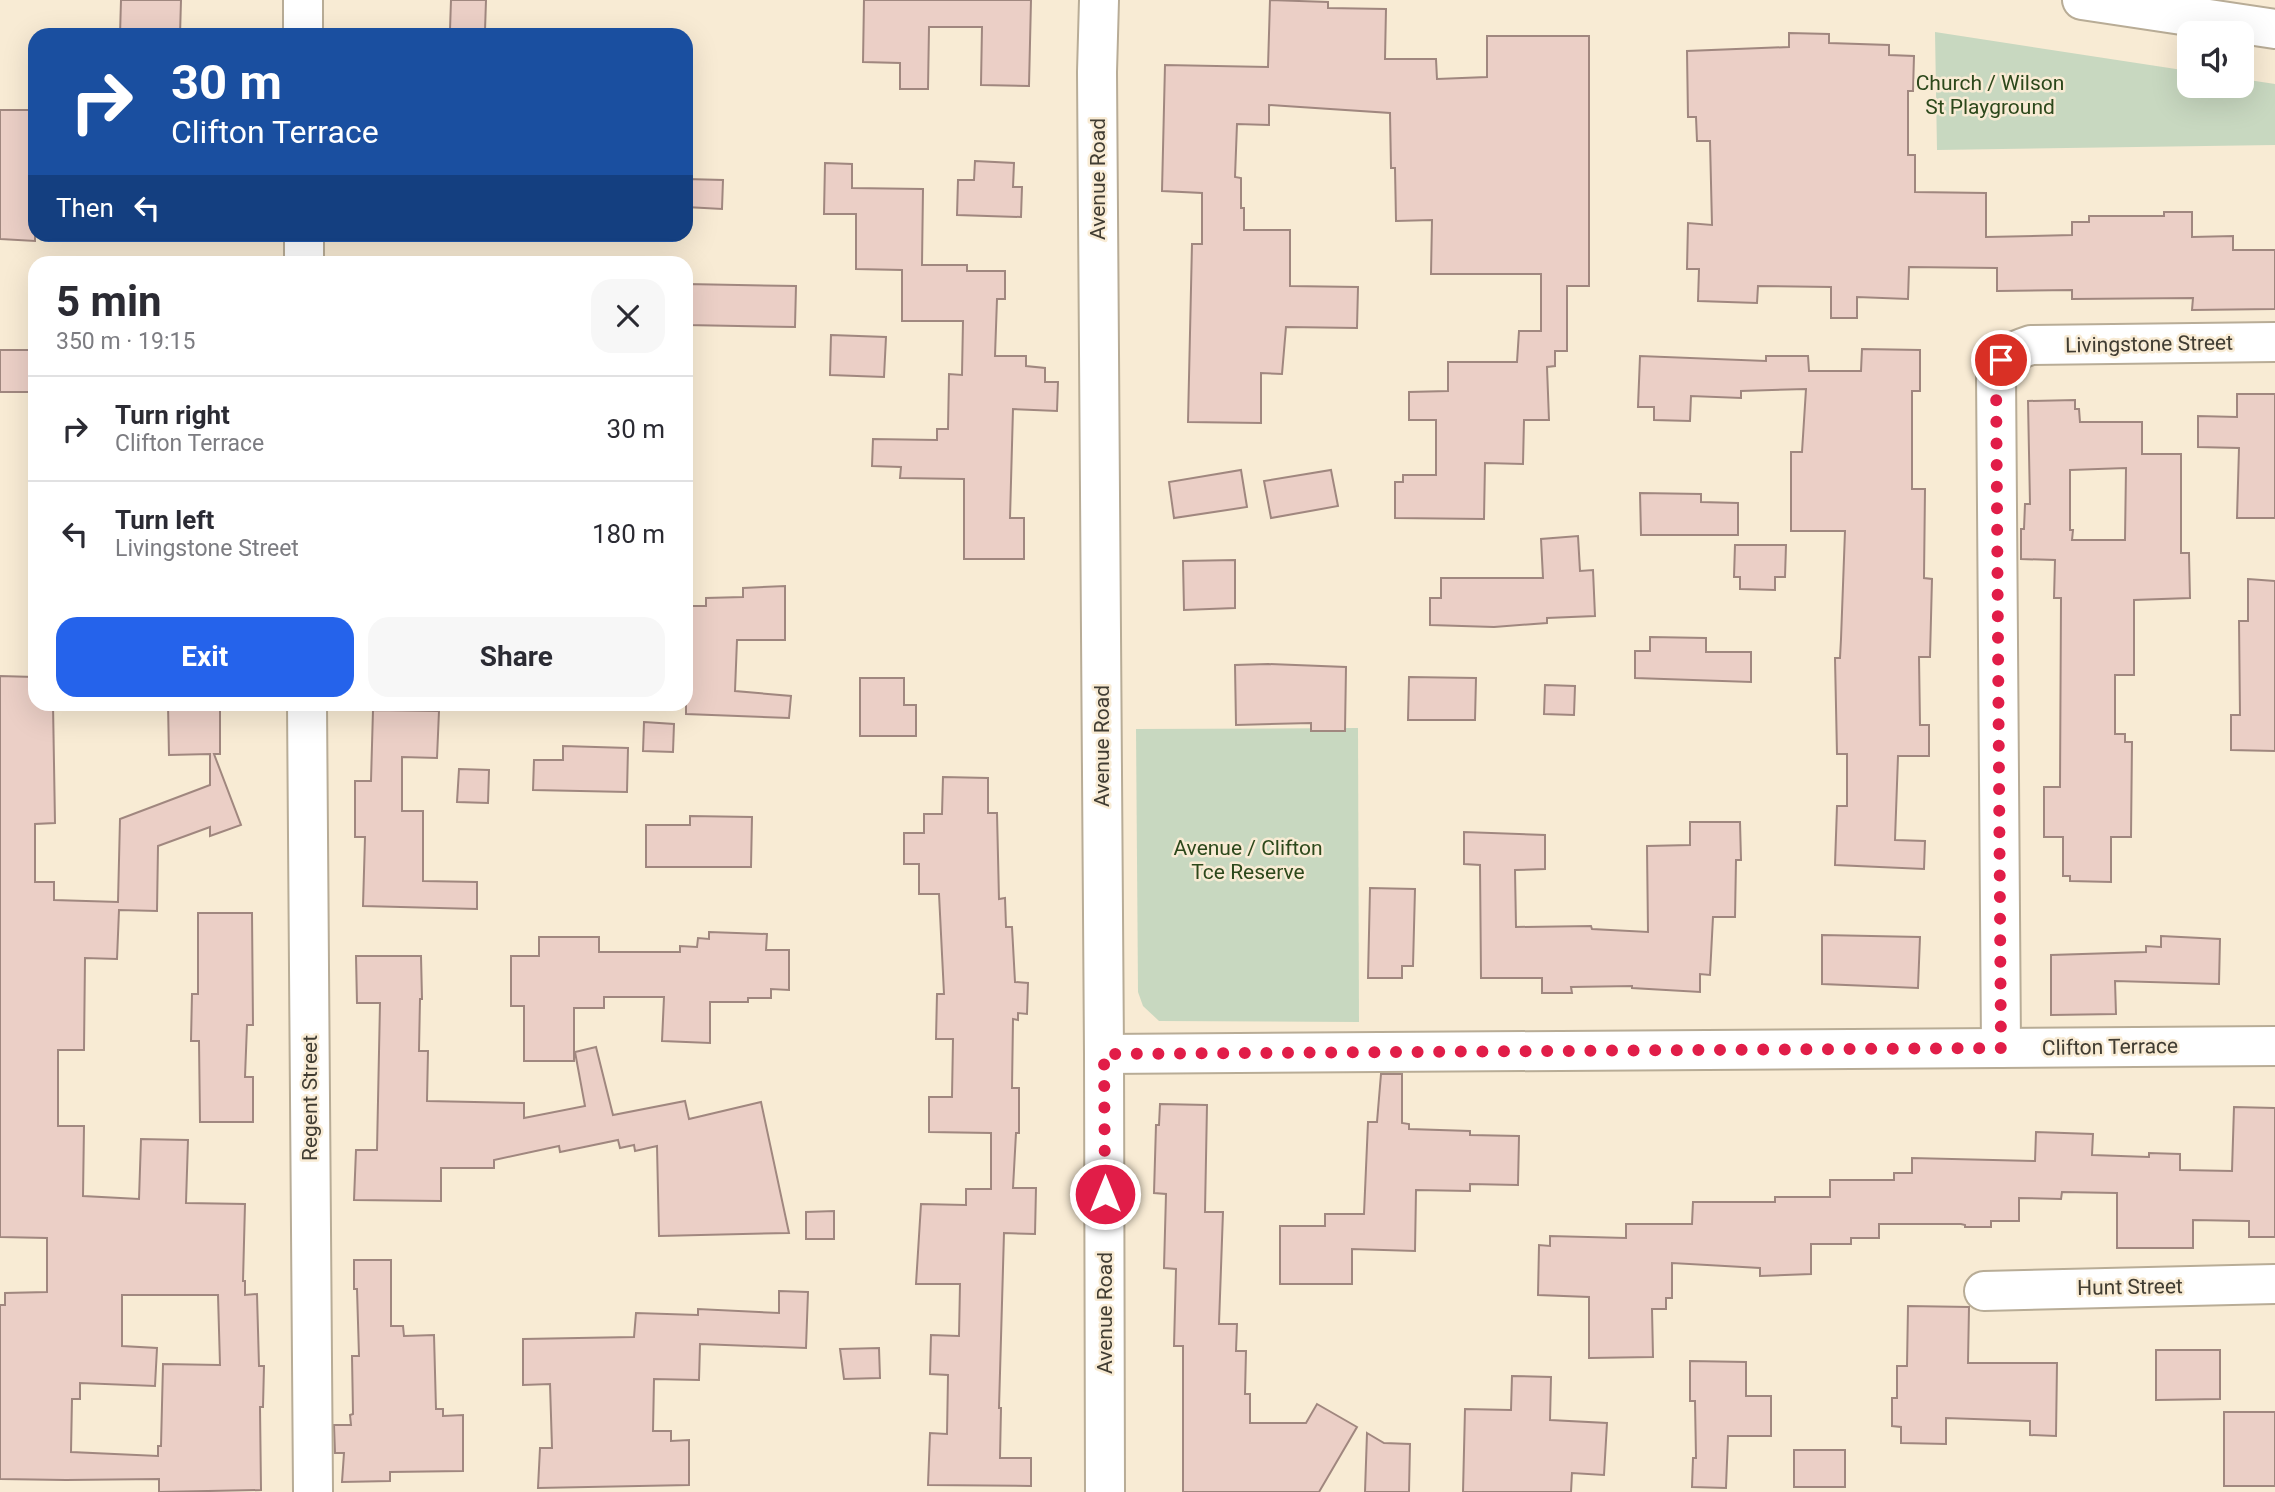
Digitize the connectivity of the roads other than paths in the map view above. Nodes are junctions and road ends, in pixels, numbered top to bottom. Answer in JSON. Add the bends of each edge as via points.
{"nodes":[{"id":1,"x":303,"y":0,"type":"edge"},
{"id":2,"x":1099,"y":0,"type":"edge"},
{"id":3,"x":2082,"y":0,"type":"edge"},
{"id":4,"x":303,"y":28,"type":"edge"},
{"id":5,"x":2275,"y":29,"type":"edge"},
{"id":6,"x":2275,"y":342,"type":"edge"},
{"id":7,"x":307,"y":711,"type":"edge"},
{"id":8,"x":2275,"y":1046,"type":"edge"},
{"id":9,"x":2001,"y":1048,"type":"junction"},
{"id":10,"x":1104,"y":1054,"type":"junction"},
{"id":11,"x":2275,"y":1284,"type":"edge"},
{"id":12,"x":1984,"y":1291,"type":"dead end"},
{"id":13,"x":313,"y":1492,"type":"edge"},
{"id":14,"x":1105,"y":1492,"type":"edge"}],
"edges":[{"from":1,"to":4,"type":"street"},
{"from":2,"to":10,"type":"street","name":"Avenue Road"},
{"from":3,"to":5,"type":"street"},
{"from":6,"to":9,"type":"street","name":"Livingstone Street","via":[[2031,345],[2001,360],[1996,372]]},
{"from":7,"to":13,"type":"street","name":"Regent Street"},
{"from":8,"to":9,"type":"street","name":"Clifton Terrace"},
{"from":9,"to":10,"type":"street","name":"Clifton Terrace"},
{"from":10,"to":14,"type":"street","name":"Avenue Road"},
{"from":11,"to":12,"type":"street","name":"Hunt Street"}]}
